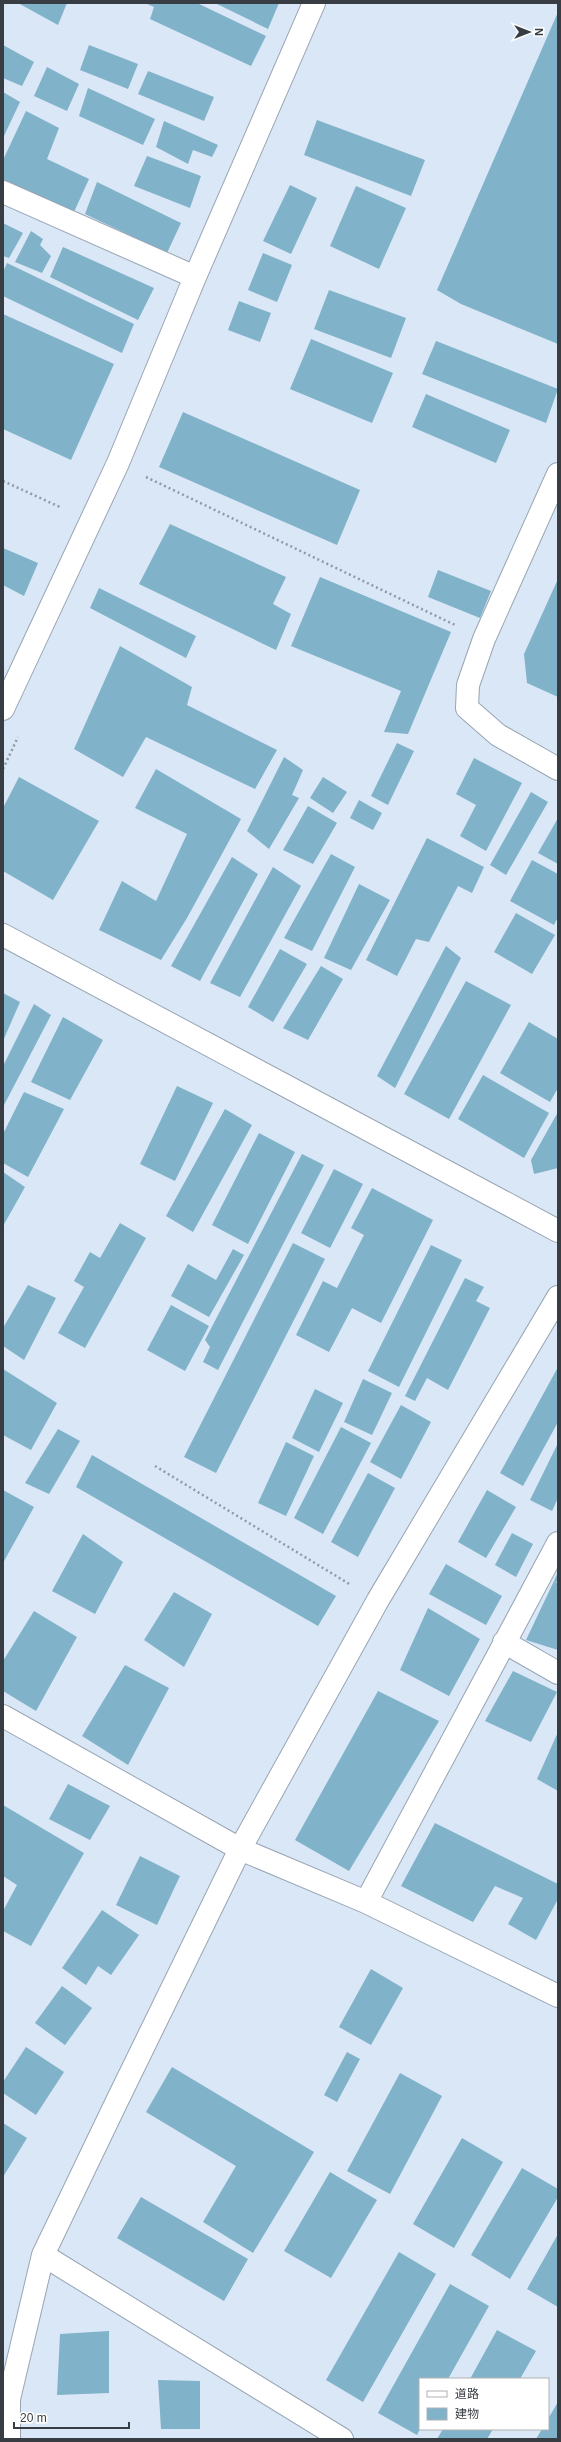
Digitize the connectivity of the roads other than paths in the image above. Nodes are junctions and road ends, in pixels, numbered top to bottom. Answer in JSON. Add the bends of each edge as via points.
{"nodes":[{"id":1,"x":314,"y":3,"type":"edge"},
{"id":2,"x":3,"y":192,"type":"edge"},
{"id":3,"x":195,"y":277,"type":"junction"},
{"id":4,"x":558,"y":474,"type":"edge"},
{"id":5,"x":3,"y":709,"type":"edge"},
{"id":6,"x":558,"y":769,"type":"edge"},
{"id":7,"x":3,"y":936,"type":"edge"},
{"id":8,"x":558,"y":1231,"type":"edge"},
{"id":9,"x":558,"y":1297,"type":"edge"},
{"id":10,"x":558,"y":1543,"type":"edge"},
{"id":11,"x":504,"y":1642,"type":"junction"},
{"id":12,"x":558,"y":1673,"type":"edge"},
{"id":13,"x":3,"y":1716,"type":"edge"},
{"id":14,"x":240,"y":1849,"type":"junction"},
{"id":15,"x":366,"y":1902,"type":"junction"},
{"id":16,"x":558,"y":1996,"type":"edge"},
{"id":17,"x":43,"y":2255,"type":"junction"},
{"id":18,"x":9,"y":2439,"type":"edge"},
{"id":19,"x":342,"y":2439,"type":"edge"}],
"edges":[{"from":1,"to":3,"type":"street"},
{"from":2,"to":3,"type":"street"},
{"from":3,"to":5,"type":"street","via":[[118,463]]},
{"from":4,"to":6,"type":"street","via":[[484,638],[468,685],[467,708],[498,736]]},
{"from":7,"to":8,"type":"street"},
{"from":9,"to":14,"type":"street","via":[[378,1600]]},
{"from":10,"to":11,"type":"street"},
{"from":11,"to":12,"type":"street"},
{"from":11,"to":15,"type":"street"},
{"from":13,"to":14,"type":"street"},
{"from":14,"to":15,"type":"street"},
{"from":14,"to":17,"type":"street"},
{"from":15,"to":16,"type":"street"},
{"from":17,"to":18,"type":"street","via":[[10,2399]]},
{"from":17,"to":19,"type":"street"}]}
